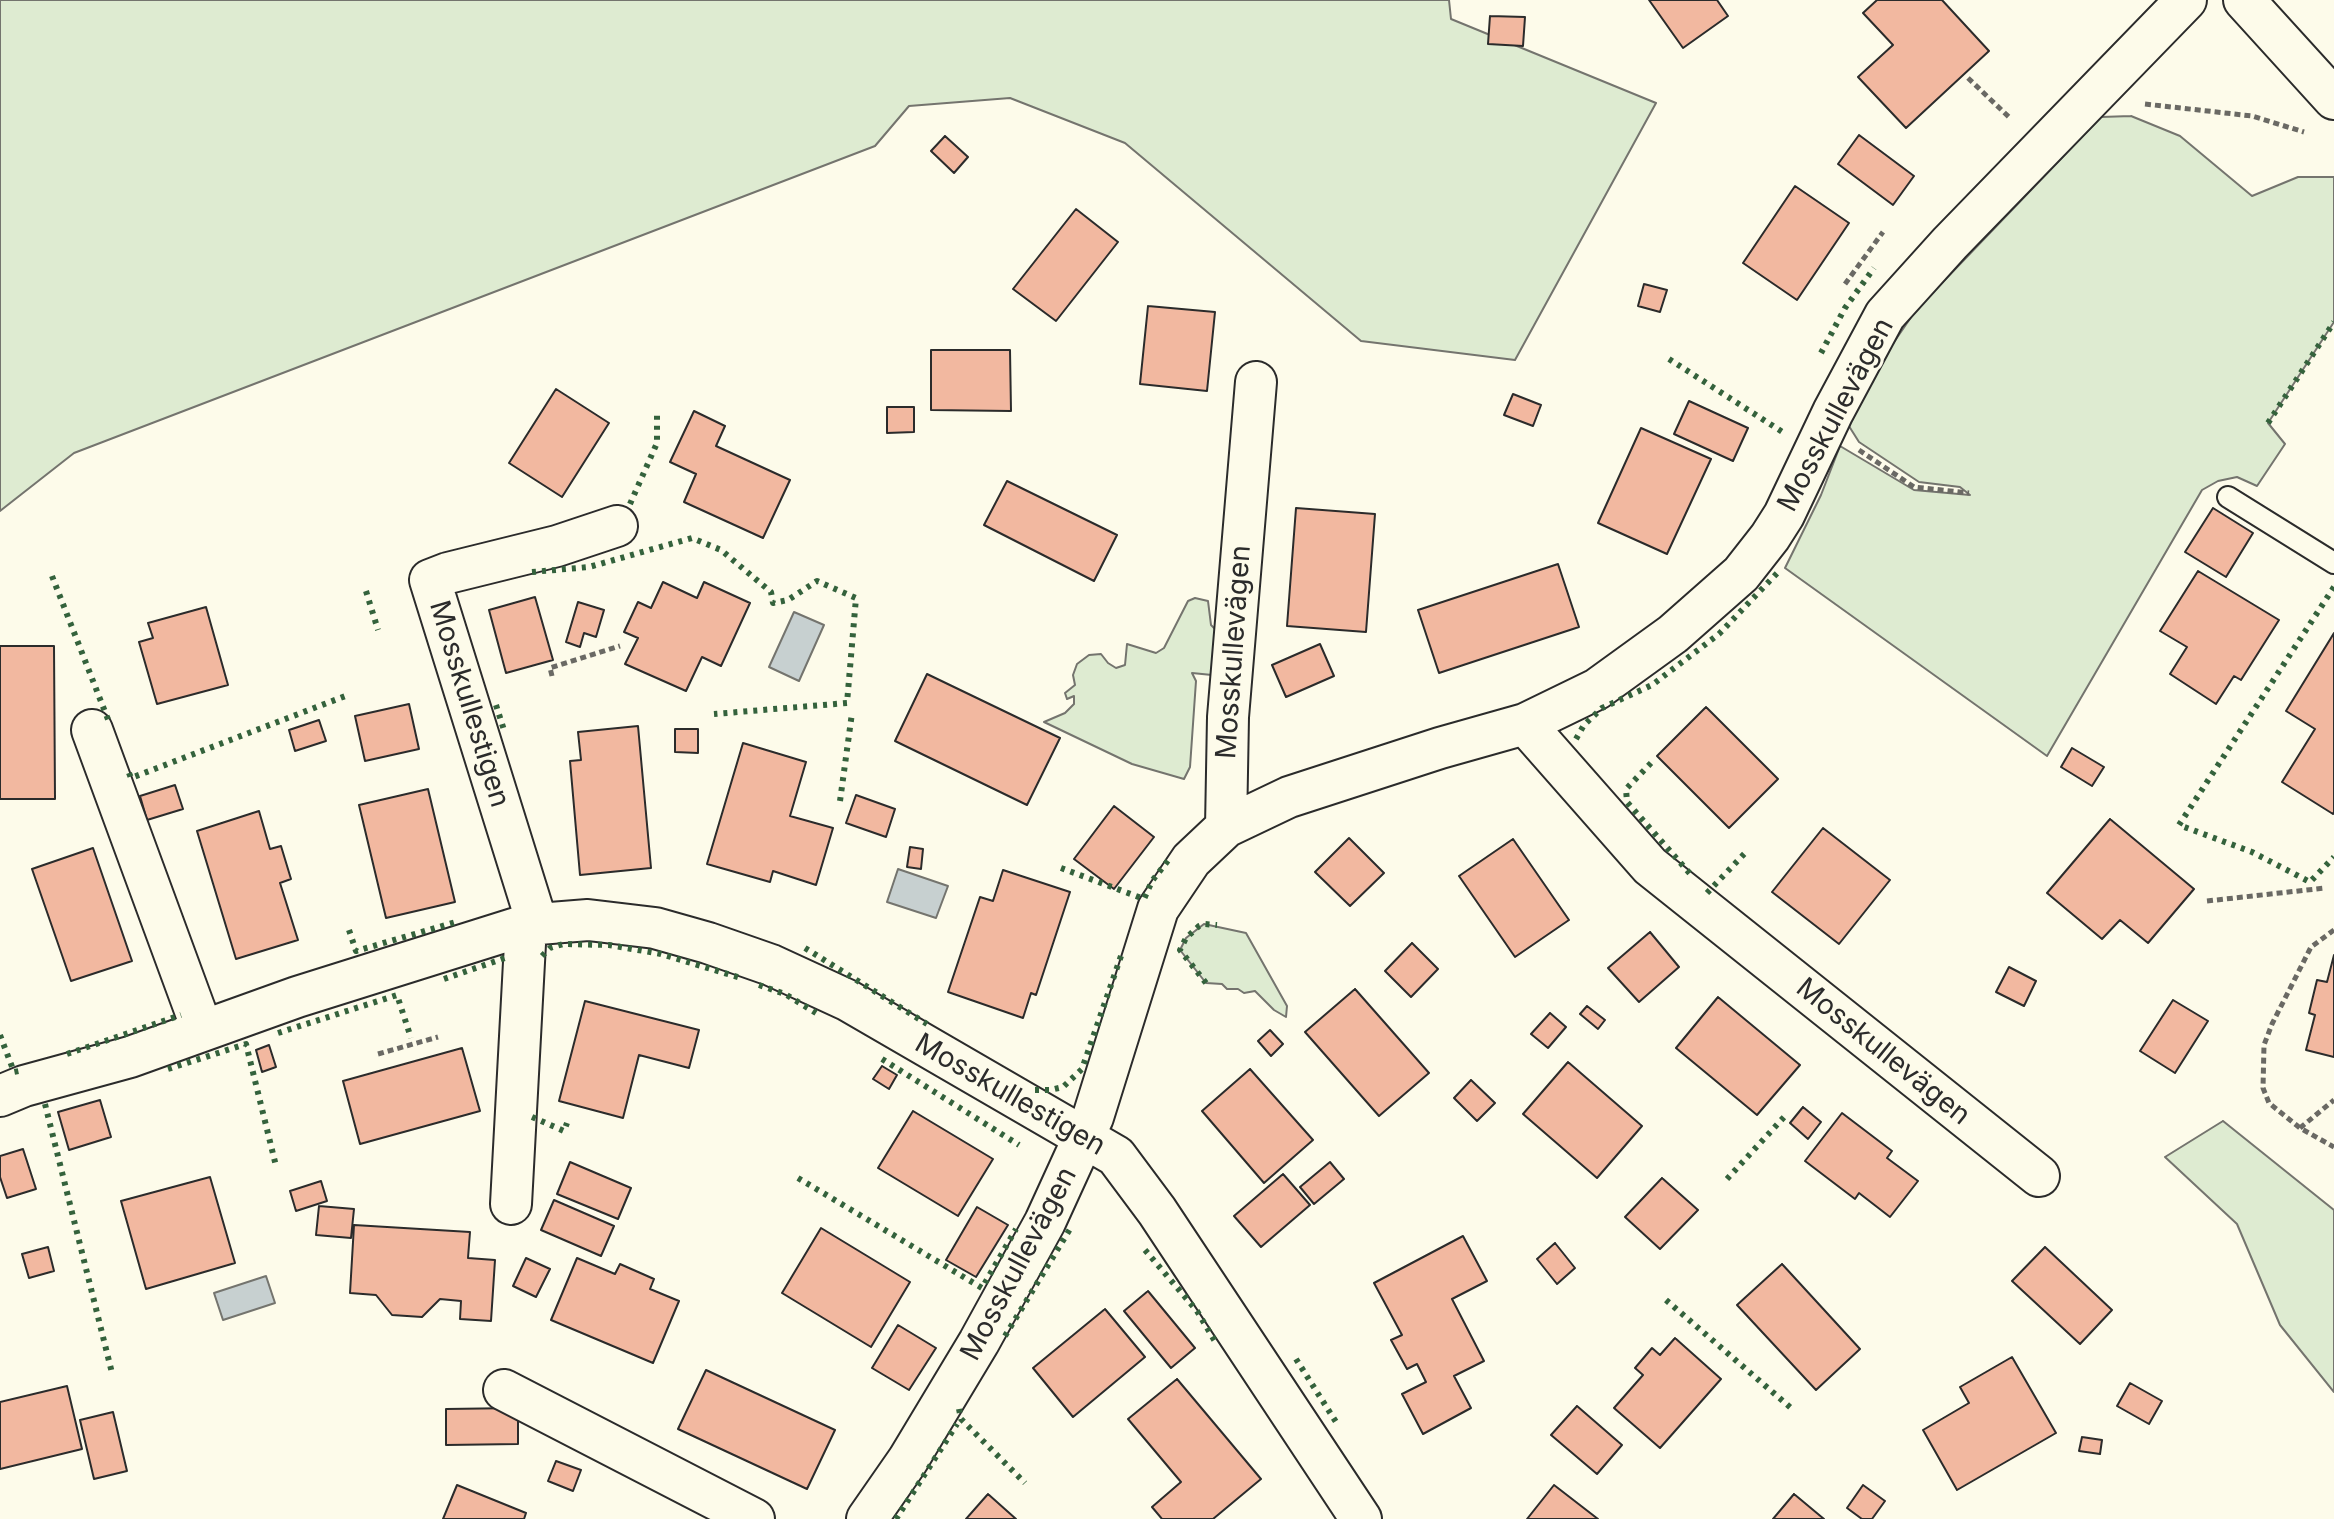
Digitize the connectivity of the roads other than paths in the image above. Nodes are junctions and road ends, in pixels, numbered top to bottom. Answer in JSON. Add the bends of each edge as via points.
{"nodes":[{"id":1,"x":2186,"y":0,"type":"edge"},
{"id":2,"x":2244,"y":0,"type":"edge"},
{"id":3,"x":2334,"y":99,"type":"edge"},
{"id":4,"x":1256,"y":382,"type":"dead end"},
{"id":5,"x":2228,"y":497,"type":"dead end"},
{"id":6,"x":617,"y":526,"type":"dead end"},
{"id":7,"x":2334,"y":563,"type":"edge"},
{"id":8,"x":1525,"y":724,"type":"junction"},
{"id":9,"x":92,"y":730,"type":"dead end"},
{"id":10,"x":1226,"y":827,"type":"junction"},
{"id":11,"x":531,"y":924,"type":"junction"},
{"id":12,"x":202,"y":1029,"type":"junction"},
{"id":13,"x":0,"y":1096,"type":"edge"},
{"id":14,"x":1084,"y":1140,"type":"junction"},
{"id":15,"x":2039,"y":1176,"type":"dead end"},
{"id":16,"x":511,"y":1204,"type":"dead end"},
{"id":17,"x":504,"y":1390,"type":"dead end"},
{"id":18,"x":754,"y":1519,"type":"edge"},
{"id":19,"x":867,"y":1519,"type":"edge"},
{"id":20,"x":1361,"y":1519,"type":"edge"}],
"edges":[{"from":1,"to":8,"type":"street","name":"Mosskullevägen","via":[[1885,315],[1784,515],[1741,574],[1673,634],[1597,689]]},
{"from":2,"to":3,"type":"street"},
{"from":4,"to":10,"type":"street","name":"Mosskullevägen","via":[[1228,717]]},
{"from":5,"to":7,"type":"lane"},
{"from":6,"to":11,"type":"street","name":"Mosskullestigen","via":[[430,580]]},
{"from":8,"to":10,"type":"street","name":"Mosskullevägen","via":[[1289,797]]},
{"from":8,"to":15,"type":"street","name":"Mosskullevägen","via":[[1650,866]]},
{"from":9,"to":12,"type":"street"},
{"from":10,"to":14,"type":"street","name":"Mosskullevägen","via":[[1191,860],[1158,909]]},
{"from":11,"to":12,"type":"street","name":"Mosskullestigen"},
{"from":11,"to":14,"type":"street","name":"Mosskullestigen","via":[[588,920],[655,928],[771,965],[847,1000]]},
{"from":11,"to":16,"type":"street","name":"Mosskullestigen"},
{"from":12,"to":13,"type":"street","name":"Mosskullestigen"},
{"from":14,"to":19,"type":"street","name":"Mosskullevägen","via":[[979,1342]]},
{"from":14,"to":20,"type":"street","name":"Mosskullestigen","via":[[1116,1156],[1157,1211]]},
{"from":17,"to":18,"type":"street"}]}
